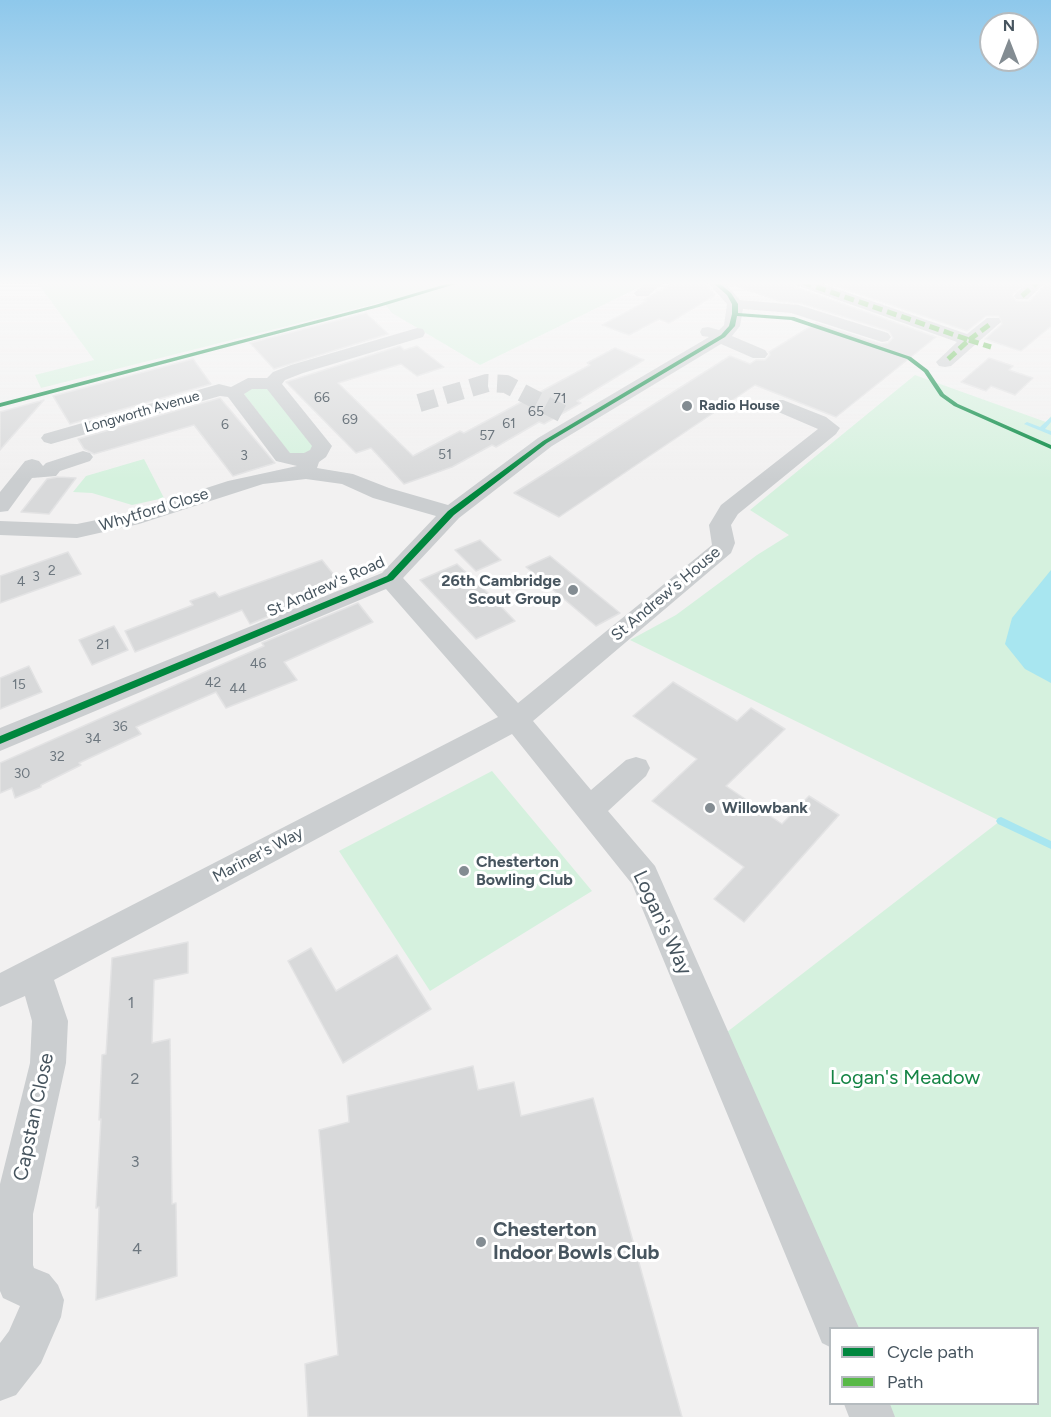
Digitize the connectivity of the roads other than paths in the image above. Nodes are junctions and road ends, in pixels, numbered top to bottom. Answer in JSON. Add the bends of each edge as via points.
{"nodes":[{"id":1,"x":367,"y":348,"type":"edge"},
{"id":2,"x":691,"y":348,"type":"edge"},
{"id":3,"x":744,"y":348,"type":"edge"},
{"id":4,"x":960,"y":348,"type":"edge"},
{"id":5,"x":759,"y":354,"type":"dead end"},
{"id":6,"x":945,"y":362,"type":"dead end"},
{"id":7,"x":272,"y":384,"type":"junction"},
{"id":8,"x":234,"y":393,"type":"junction"},
{"id":9,"x":776,"y":404,"type":"dead end"},
{"id":10,"x":51,"y":438,"type":"dead end"},
{"id":11,"x":83,"y":457,"type":"dead end"},
{"id":12,"x":307,"y":466,"type":"junction"},
{"id":13,"x":0,"y":506,"type":"edge"},
{"id":14,"x":452,"y":513,"type":"junction"},
{"id":15,"x":0,"y":528,"type":"edge"},
{"id":16,"x":390,"y":578,"type":"junction"},
{"id":17,"x":517,"y":719,"type":"junction"},
{"id":18,"x":0,"y":739,"type":"edge"},
{"id":19,"x":636,"y":768,"type":"dead end"},
{"id":20,"x":589,"y":810,"type":"junction"},
{"id":21,"x":35,"y":973,"type":"junction"},
{"id":22,"x":0,"y":991,"type":"edge"},
{"id":23,"x":836,"y":1327,"type":"edge"},
{"id":24,"x":0,"y":1379,"type":"edge"}],
"edges":[{"from":1,"to":7,"type":"street","name":"Longworth Avenue","via":[[297,369],[279,376]]},
{"from":2,"to":14,"type":"street","name":"St Andrew's Road","via":[[572,418]]},
{"from":3,"to":5,"type":"street"},
{"from":4,"to":6,"type":"street"},
{"from":7,"to":8,"type":"street","name":"Longworth Avenue","via":[[248,383]]},
{"from":7,"to":12,"type":"street","via":[[322,446]]},
{"from":8,"to":10,"type":"street","name":"Longworth Avenue","via":[[219,390]]},
{"from":8,"to":12,"type":"street","via":[[284,457]]},
{"from":9,"to":17,"type":"street","name":"St Andrew's House","via":[[830,428],[729,510],[720,525],[723,549]]},
{"from":11,"to":13,"type":"street","via":[[49,472],[30,469]]},
{"from":12,"to":14,"type":"street"},
{"from":12,"to":15,"type":"street","name":"Whytford Close","via":[[78,531]]},
{"from":14,"to":16,"type":"street","name":"St Andrew's Road"},
{"from":16,"to":17,"type":"street","name":"Logan's Way"},
{"from":16,"to":18,"type":"street","name":"St Andrew's Road"},
{"from":17,"to":20,"type":"street","name":"Logan's Way"},
{"from":17,"to":21,"type":"street","name":"Mariner's Way"},
{"from":19,"to":20,"type":"street"},
{"from":20,"to":23,"type":"street","name":"Logan's Way","via":[[644,876]]},
{"from":21,"to":22,"type":"street","name":"Mariner's Way"},
{"from":21,"to":24,"type":"street","name":"Capstan Close","via":[[50,1021],[48,1063],[13,1214],[12,1265],[18,1283],[34,1289],[43,1300],[25,1347]]}]}
